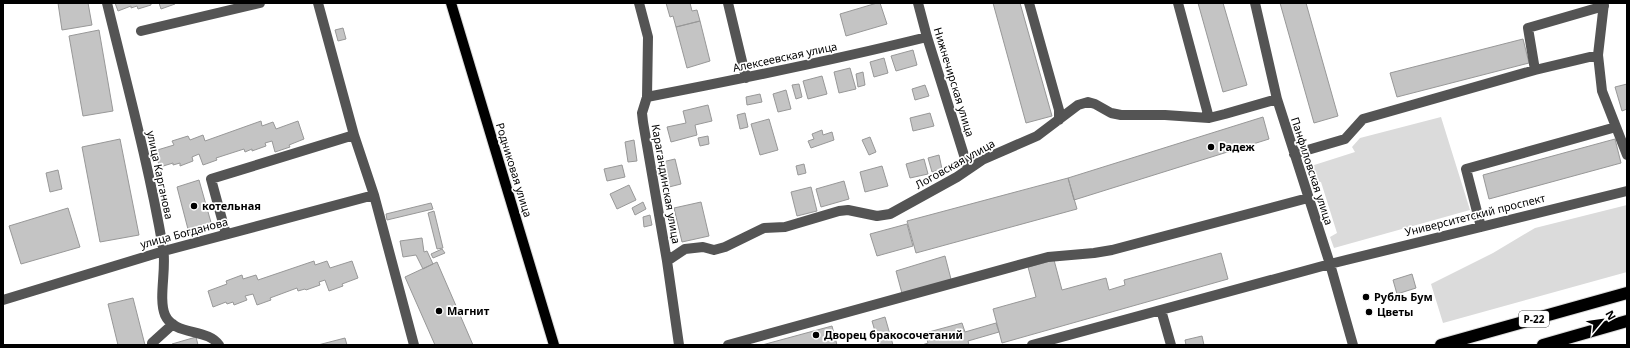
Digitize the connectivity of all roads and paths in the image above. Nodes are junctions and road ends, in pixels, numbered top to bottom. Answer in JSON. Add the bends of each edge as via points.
{"nodes":[{"id":1,"x":107,"y":3,"type":"edge"},
{"id":2,"x":260,"y":3,"type":"edge"},
{"id":3,"x":318,"y":3,"type":"edge"},
{"id":4,"x":451,"y":3,"type":"edge"},
{"id":5,"x":640,"y":3,"type":"edge"},
{"id":6,"x":728,"y":3,"type":"edge"},
{"id":7,"x":918,"y":3,"type":"edge"},
{"id":8,"x":1029,"y":3,"type":"edge"},
{"id":9,"x":1178,"y":3,"type":"edge"},
{"id":10,"x":1255,"y":3,"type":"edge"},
{"id":11,"x":1604,"y":4,"type":"edge"},
{"id":12,"x":140,"y":31,"type":"dead end"},
{"id":13,"x":927,"y":37,"type":"junction"},
{"id":14,"x":1598,"y":55,"type":"junction"},
{"id":15,"x":1536,"y":70,"type":"junction"},
{"id":16,"x":746,"y":78,"type":"junction"},
{"id":17,"x":648,"y":97,"type":"junction"},
{"id":18,"x":1277,"y":99,"type":"junction"},
{"id":19,"x":1209,"y":118,"type":"junction"},
{"id":20,"x":1059,"y":120,"type":"junction"},
{"id":21,"x":1616,"y":126,"type":"junction"},
{"id":22,"x":354,"y":135,"type":"junction"},
{"id":23,"x":1294,"y":154,"type":"junction"},
{"id":24,"x":1627,"y":156,"type":"edge"},
{"id":25,"x":968,"y":168,"type":"junction"},
{"id":26,"x":1627,"y":191,"type":"edge"},
{"id":27,"x":374,"y":195,"type":"junction"},
{"id":28,"x":1308,"y":198,"type":"junction"},
{"id":29,"x":1481,"y":227,"type":"junction"},
{"id":30,"x":226,"y":234,"type":"junction"},
{"id":31,"x":164,"y":251,"type":"junction"},
{"id":32,"x":667,"y":261,"type":"junction"},
{"id":33,"x":1330,"y":264,"type":"junction"},
{"id":34,"x":1627,"y":293,"type":"edge"},
{"id":35,"x":3,"y":300,"type":"edge"},
{"id":36,"x":1161,"y":310,"type":"junction"},
{"id":37,"x":1627,"y":321,"type":"edge"},
{"id":38,"x":173,"y":324,"type":"junction"},
{"id":39,"x":1065,"y":341,"type":"edge"},
{"id":40,"x":152,"y":345,"type":"edge"},
{"id":41,"x":219,"y":345,"type":"edge"},
{"id":42,"x":414,"y":345,"type":"edge"},
{"id":43,"x":554,"y":345,"type":"edge"},
{"id":44,"x":679,"y":345,"type":"edge"},
{"id":45,"x":728,"y":345,"type":"edge"},
{"id":46,"x":1032,"y":345,"type":"edge"},
{"id":47,"x":1171,"y":345,"type":"edge"},
{"id":48,"x":1353,"y":345,"type":"edge"},
{"id":49,"x":1442,"y":345,"type":"edge"},
{"id":50,"x":1544,"y":345,"type":"edge"}],
"edges":[{"from":1,"to":31,"type":"street","name":"улица Карганова","via":[[147,164]]},
{"from":2,"to":12,"type":"street"},
{"from":3,"to":22,"type":"street"},
{"from":4,"to":43,"type":"main road","name":"Родниковая улица"},
{"from":5,"to":17,"type":"street","name":"Карагандинская улица","via":[[648,37]]},
{"from":6,"to":16,"type":"street"},
{"from":7,"to":13,"type":"street","name":"Нижнечирская улица"},
{"from":8,"to":20,"type":"street","via":[[1059,110]]},
{"from":9,"to":19,"type":"street"},
{"from":10,"to":18,"type":"street","name":"Панфиловская улица"},
{"from":11,"to":14,"type":"street"},
{"from":11,"to":15,"type":"street","via":[[1528,28]]},
{"from":13,"to":16,"type":"street","name":"Алексеевская улица"},
{"from":13,"to":25,"type":"street","name":"Нижнечирская улица"},
{"from":14,"to":15,"type":"street"},
{"from":14,"to":21,"type":"street","via":[[1602,91]]},
{"from":15,"to":23,"type":"street","via":[[1364,120],[1345,140]]},
{"from":16,"to":17,"type":"street","name":"Алексеевская улица"},
{"from":17,"to":32,"type":"street","name":"Карагандинская улица","via":[[642,113],[643,122]]},
{"from":18,"to":19,"type":"street","name":"Логовская улица"},
{"from":18,"to":23,"type":"street","name":"Панфиловская улица"},
{"from":19,"to":20,"type":"street","name":"Логовская улица","via":[[1121,115],[1110,113],[1088,102],[1078,105]]},
{"from":20,"to":25,"type":"street","name":"Логовская улица","via":[[1038,136]]},
{"from":21,"to":24,"type":"street"},
{"from":21,"to":29,"type":"street","via":[[1466,169]]},
{"from":22,"to":27,"type":"street"},
{"from":22,"to":30,"type":"street","via":[[211,179]]},
{"from":23,"to":28,"type":"street","name":"Панфиловская улица"},
{"from":25,"to":32,"type":"street","name":"Логовская улица","via":[[957,178],[890,214],[877,216],[848,210],[838,211],[785,227],[764,228],[725,248],[685,249]]},
{"from":26,"to":29,"type":"street","name":"Университетский проспект"},
{"from":27,"to":30,"type":"street","name":"улица Богданова"},
{"from":27,"to":42,"type":"street"},
{"from":28,"to":33,"type":"street","name":"Панфиловская улица"},
{"from":28,"to":45,"type":"street","via":[[1112,250],[1094,254],[1048,257]]},
{"from":29,"to":33,"type":"street","name":"Университетский проспект"},
{"from":30,"to":31,"type":"street","name":"улица Богданова"},
{"from":31,"to":35,"type":"street","name":"улица Богданова"},
{"from":31,"to":38,"type":"street","name":"улица Карганова","via":[[163,304],[165,315]]},
{"from":32,"to":44,"type":"street","name":"Карагандинская улица"},
{"from":33,"to":36,"type":"street","name":"Университетский проспект"},
{"from":33,"to":48,"type":"street","name":"Панфиловская улица"},
{"from":34,"to":49,"type":"highway","number":"Р-22"},
{"from":36,"to":39,"type":"street","name":"Университетский проспект"},
{"from":36,"to":47,"type":"street"},
{"from":37,"to":50,"type":"highway","number":"Р-22"},
{"from":38,"to":40,"type":"street"},
{"from":38,"to":41,"type":"street","via":[[211,338]]},
{"from":39,"to":46,"type":"street","name":"Университетский проспект"}]}
